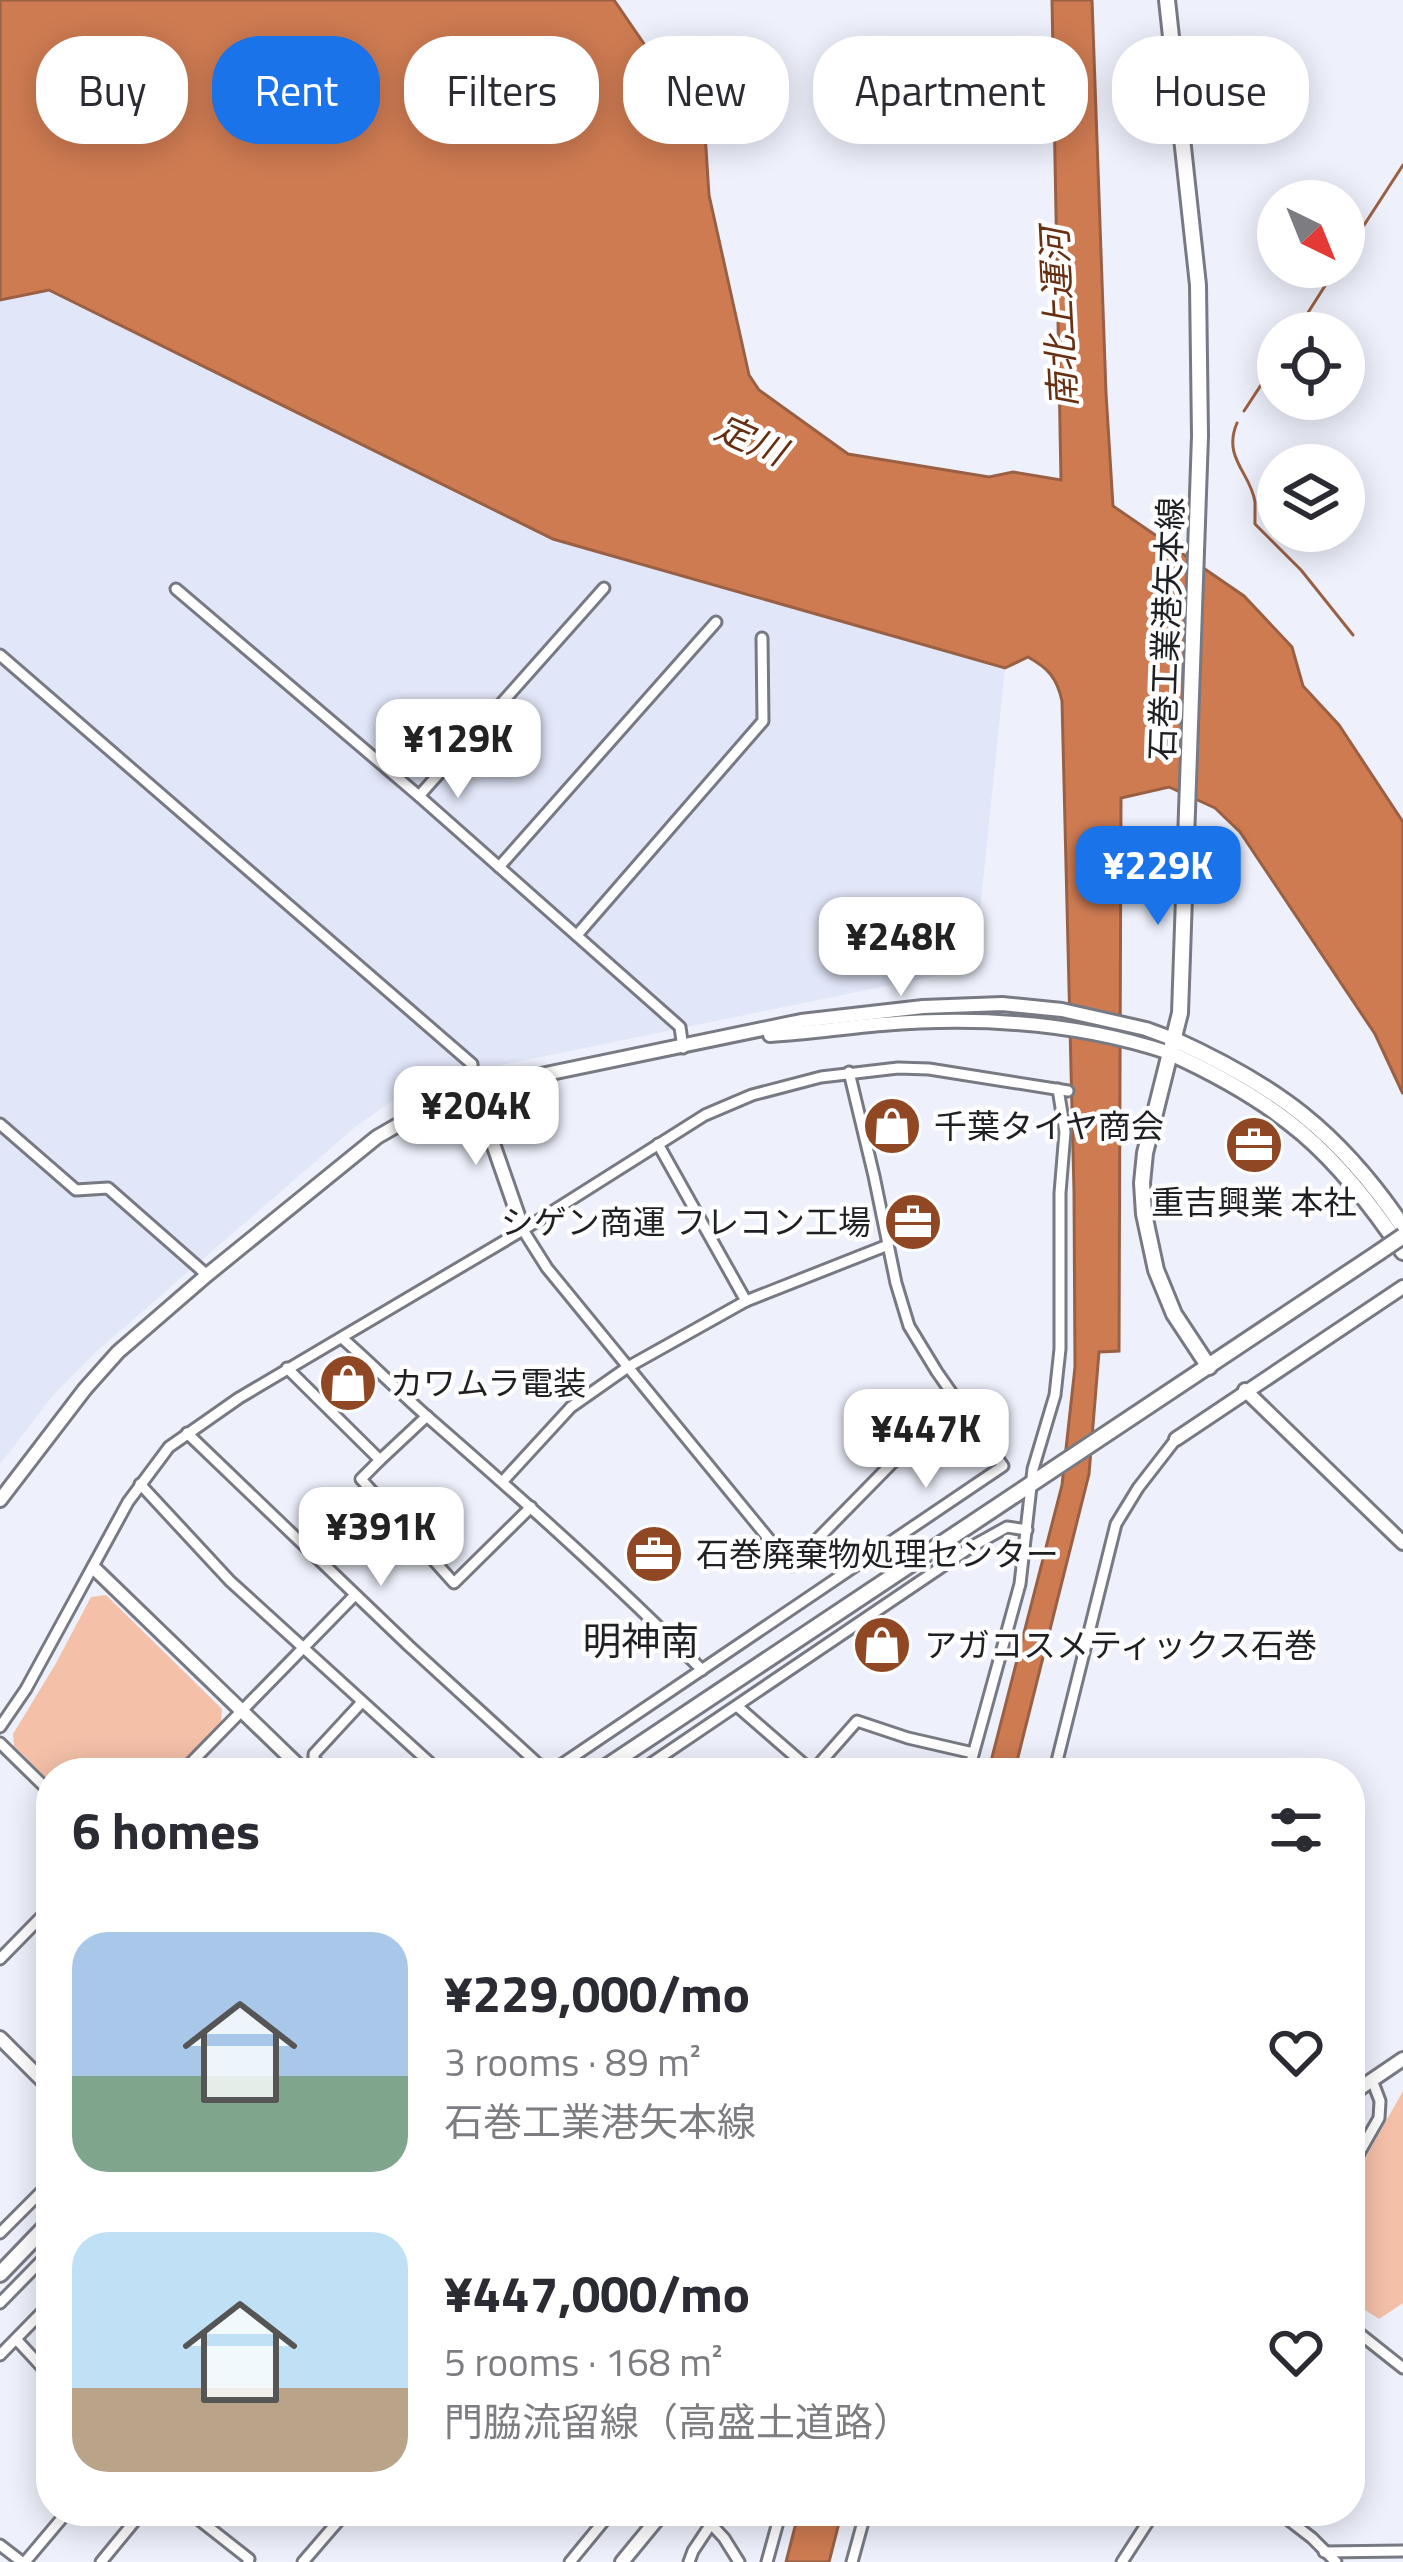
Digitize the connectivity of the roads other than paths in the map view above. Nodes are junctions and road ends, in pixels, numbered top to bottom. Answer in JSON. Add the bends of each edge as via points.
{"nodes":[{"id":1,"x":1167,"y":0,"type":"edge"},
{"id":2,"x":604,"y":588,"type":"dead end"},
{"id":3,"x":176,"y":589,"type":"dead end"},
{"id":4,"x":716,"y":622,"type":"dead end"},
{"id":5,"x":761,"y":638,"type":"dead end"},
{"id":6,"x":0,"y":655,"type":"edge"},
{"id":7,"x":419,"y":796,"type":"junction"},
{"id":8,"x":499,"y":866,"type":"junction"},
{"id":9,"x":578,"y":935,"type":"junction"},
{"id":10,"x":739,"y":1036,"type":"junction"},
{"id":11,"x":1172,"y":1046,"type":"junction"},
{"id":12,"x":683,"y":1048,"type":"junction"},
{"id":13,"x":849,"y":1072,"type":"junction"},
{"id":14,"x":474,"y":1089,"type":"junction"},
{"id":15,"x":0,"y":1124,"type":"edge"},
{"id":16,"x":658,"y":1144,"type":"junction"},
{"id":17,"x":1403,"y":1226,"type":"edge"},
{"id":18,"x":523,"y":1230,"type":"junction"},
{"id":19,"x":1403,"y":1236,"type":"edge"},
{"id":20,"x":888,"y":1245,"type":"junction"},
{"id":21,"x":1403,"y":1252,"type":"edge"},
{"id":22,"x":207,"y":1275,"type":"junction"},
{"id":23,"x":1403,"y":1287,"type":"edge"},
{"id":24,"x":746,"y":1301,"type":"junction"},
{"id":25,"x":342,"y":1338,"type":"junction"},
{"id":26,"x":628,"y":1367,"type":"junction"},
{"id":27,"x":1209,"y":1367,"type":"junction"},
{"id":28,"x":287,"y":1368,"type":"junction"},
{"id":29,"x":1245,"y":1390,"type":"junction"},
{"id":30,"x":962,"y":1407,"type":"junction"},
{"id":31,"x":427,"y":1416,"type":"junction"},
{"id":32,"x":187,"y":1433,"type":"junction"},
{"id":33,"x":1177,"y":1438,"type":"joint"},
{"id":34,"x":380,"y":1460,"type":"junction"},
{"id":35,"x":503,"y":1480,"type":"junction"},
{"id":36,"x":140,"y":1484,"type":"junction"},
{"id":37,"x":1032,"y":1484,"type":"junction"},
{"id":38,"x":0,"y":1500,"type":"edge"},
{"id":39,"x":531,"y":1507,"type":"junction"},
{"id":40,"x":1027,"y":1530,"type":"junction"},
{"id":41,"x":1403,"y":1543,"type":"edge"},
{"id":42,"x":94,"y":1568,"type":"junction"},
{"id":43,"x":355,"y":1594,"type":"junction"},
{"id":44,"x":302,"y":1648,"type":"junction"},
{"id":45,"x":702,"y":1670,"type":"junction"},
{"id":46,"x":362,"y":1702,"type":"junction"},
{"id":47,"x":736,"y":1706,"type":"junction"},
{"id":48,"x":242,"y":1710,"type":"junction"},
{"id":49,"x":0,"y":1727,"type":"edge"},
{"id":50,"x":0,"y":1743,"type":"edge"},
{"id":51,"x":973,"y":1753,"type":"junction"},
{"id":52,"x":196,"y":1758,"type":"edge"},
{"id":53,"x":291,"y":1758,"type":"edge"},
{"id":54,"x":314,"y":1758,"type":"edge"},
{"id":55,"x":424,"y":1758,"type":"edge"},
{"id":56,"x":533,"y":1758,"type":"edge"},
{"id":57,"x":571,"y":1758,"type":"edge"},
{"id":58,"x":620,"y":1758,"type":"edge"},
{"id":59,"x":659,"y":1758,"type":"edge"},
{"id":60,"x":797,"y":1758,"type":"edge"},
{"id":61,"x":825,"y":1758,"type":"edge"},
{"id":62,"x":972,"y":1758,"type":"edge"},
{"id":63,"x":1058,"y":1758,"type":"edge"},
{"id":64,"x":36,"y":1778,"type":"edge"},
{"id":65,"x":36,"y":1922,"type":"edge"},
{"id":66,"x":0,"y":1959,"type":"edge"},
{"id":67,"x":0,"y":2038,"type":"edge"},
{"id":68,"x":1403,"y":2059,"type":"edge"},
{"id":69,"x":36,"y":2074,"type":"edge"},
{"id":70,"x":1372,"y":2080,"type":"junction"},
{"id":71,"x":1365,"y":2085,"type":"edge"},
{"id":72,"x":1365,"y":2143,"type":"edge"},
{"id":73,"x":36,"y":2197,"type":"edge"},
{"id":74,"x":0,"y":2234,"type":"edge"},
{"id":75,"x":36,"y":2237,"type":"edge"},
{"id":76,"x":36,"y":2266,"type":"edge"},
{"id":77,"x":0,"y":2274,"type":"edge"},
{"id":78,"x":0,"y":2303,"type":"edge"},
{"id":79,"x":36,"y":2318,"type":"edge"},
{"id":80,"x":1365,"y":2338,"type":"edge"},
{"id":81,"x":16,"y":2339,"type":"junction"},
{"id":82,"x":0,"y":2355,"type":"edge"},
{"id":83,"x":36,"y":2361,"type":"edge"},
{"id":84,"x":1403,"y":2368,"type":"edge"},
{"id":85,"x":55,"y":2526,"type":"edge"},
{"id":86,"x":131,"y":2526,"type":"edge"},
{"id":87,"x":207,"y":2526,"type":"edge"},
{"id":88,"x":334,"y":2526,"type":"edge"},
{"id":89,"x":600,"y":2526,"type":"edge"},
{"id":90,"x":652,"y":2526,"type":"edge"},
{"id":91,"x":710,"y":2526,"type":"edge"},
{"id":92,"x":713,"y":2526,"type":"edge"},
{"id":93,"x":777,"y":2526,"type":"edge"},
{"id":94,"x":862,"y":2526,"type":"edge"},
{"id":95,"x":1146,"y":2526,"type":"edge"},
{"id":96,"x":1296,"y":2526,"type":"edge"},
{"id":97,"x":0,"y":2545,"type":"edge"},
{"id":98,"x":1324,"y":2552,"type":"junction"},
{"id":99,"x":1403,"y":2552,"type":"edge"},
{"id":100,"x":24,"y":2562,"type":"edge"},
{"id":101,"x":101,"y":2562,"type":"edge"},
{"id":102,"x":248,"y":2562,"type":"edge"},
{"id":103,"x":303,"y":2562,"type":"edge"},
{"id":104,"x":570,"y":2562,"type":"edge"},
{"id":105,"x":622,"y":2562,"type":"edge"},
{"id":106,"x":689,"y":2562,"type":"edge"},
{"id":107,"x":739,"y":2562,"type":"edge"},
{"id":108,"x":767,"y":2562,"type":"edge"},
{"id":109,"x":852,"y":2562,"type":"edge"},
{"id":110,"x":1123,"y":2562,"type":"edge"},
{"id":111,"x":1336,"y":2562,"type":"edge"}],
"edges":[{"from":1,"to":11,"type":"main road","name":"石巻工業港矢本線","via":[[1198,285],[1199,436],[1180,1012]]},
{"from":2,"to":7,"type":"street"},
{"from":3,"to":7,"type":"street"},
{"from":4,"to":8,"type":"street"},
{"from":5,"to":9,"type":"street","via":[[763,721]]},
{"from":6,"to":14,"type":"street","via":[[472,1064]]},
{"from":7,"to":8,"type":"street"},
{"from":8,"to":9,"type":"street"},
{"from":9,"to":12,"type":"street","via":[[680,1027]]},
{"from":10,"to":11,"type":"street","via":[[1009,1020]]},
{"from":10,"to":11,"type":"street","via":[[801,1021],[1002,1004],[1130,1025]]},
{"from":10,"to":12,"type":"street"},
{"from":11,"to":17,"type":"main road","via":[[1232,1066],[1311,1120],[1365,1173]]},
{"from":11,"to":21,"type":"main road","via":[[1303,1131],[1354,1183]]},
{"from":11,"to":27,"type":"main road","name":"石巻工業港矢本線","via":[[1145,1153],[1144,1214],[1174,1314]]},
{"from":12,"to":14,"type":"street"},
{"from":13,"to":16,"type":"street","via":[[752,1096]]},
{"from":13,"to":20,"type":"street"},
{"from":13,"to":37,"type":"street","via":[[929,1069],[1063,1090],[1060,1349]]},
{"from":14,"to":18,"type":"street"},
{"from":14,"to":22,"type":"street","via":[[377,1137]]},
{"from":15,"to":22,"type":"street","via":[[76,1190],[108,1188]]},
{"from":16,"to":18,"type":"street"},
{"from":16,"to":24,"type":"street"},
{"from":18,"to":25,"type":"street"},
{"from":18,"to":26,"type":"street"},
{"from":19,"to":27,"type":"main road","bridge":true},
{"from":20,"to":24,"type":"street"},
{"from":20,"to":30,"type":"street","via":[[909,1326]]},
{"from":22,"to":38,"type":"street","via":[[118,1352]]},
{"from":23,"to":29,"type":"street"},
{"from":24,"to":26,"type":"street"},
{"from":25,"to":28,"type":"street"},
{"from":25,"to":31,"type":"street"},
{"from":26,"to":30,"type":"street","via":[[790,1566],[897,1458]]},
{"from":26,"to":35,"type":"street","via":[[571,1407]]},
{"from":27,"to":37,"type":"main road"},
{"from":28,"to":32,"type":"street"},
{"from":28,"to":34,"type":"street"},
{"from":29,"to":33,"type":"street"},
{"from":29,"to":41,"type":"street"},
{"from":30,"to":45,"type":"street","via":[[1003,1466]]},
{"from":31,"to":34,"type":"street"},
{"from":31,"to":35,"type":"street"},
{"from":32,"to":36,"type":"street"},
{"from":32,"to":43,"type":"street"},
{"from":33,"to":63,"type":"street","via":[[1117,1524]]},
{"from":34,"to":39,"type":"street","via":[[361,1479],[454,1583]]},
{"from":35,"to":39,"type":"street"},
{"from":36,"to":42,"type":"street"},
{"from":36,"to":44,"type":"street"},
{"from":37,"to":40,"type":"street"},
{"from":37,"to":58,"type":"main road"},
{"from":39,"to":45,"type":"street"},
{"from":40,"to":47,"type":"street","via":[[997,1531]]},
{"from":40,"to":51,"type":"street"},
{"from":42,"to":48,"type":"street"},
{"from":42,"to":49,"type":"street"},
{"from":43,"to":44,"type":"street"},
{"from":43,"to":56,"type":"street"},
{"from":44,"to":46,"type":"street"},
{"from":44,"to":48,"type":"street"},
{"from":45,"to":57,"type":"street"},
{"from":46,"to":54,"type":"street"},
{"from":46,"to":55,"type":"street"},
{"from":47,"to":59,"type":"street"},
{"from":47,"to":60,"type":"street"},
{"from":48,"to":52,"type":"street"},
{"from":48,"to":53,"type":"street"},
{"from":50,"to":64,"type":"street"},
{"from":51,"to":61,"type":"street","via":[[857,1721]]},
{"from":51,"to":62,"type":"street"},
{"from":65,"to":66,"type":"street"},
{"from":67,"to":69,"type":"street"},
{"from":68,"to":70,"type":"street"},
{"from":70,"to":71,"type":"street"},
{"from":70,"to":72,"type":"street","via":[[1379,2118]]},
{"from":73,"to":74,"type":"street"},
{"from":75,"to":77,"type":"main road"},
{"from":76,"to":78,"type":"street"},
{"from":79,"to":81,"type":"street"},
{"from":80,"to":84,"type":"street"},
{"from":81,"to":82,"type":"street"},
{"from":81,"to":83,"type":"street"},
{"from":85,"to":100,"type":"street"},
{"from":86,"to":101,"type":"street"},
{"from":87,"to":102,"type":"street"},
{"from":88,"to":103,"type":"street"},
{"from":89,"to":104,"type":"street"},
{"from":90,"to":105,"type":"street"},
{"from":91,"to":106,"type":"street"},
{"from":92,"to":107,"type":"street"},
{"from":93,"to":108,"type":"street"},
{"from":94,"to":109,"type":"street"},
{"from":95,"to":110,"type":"street"},
{"from":96,"to":98,"type":"street"},
{"from":97,"to":100,"type":"street"},
{"from":98,"to":99,"type":"street"},
{"from":98,"to":111,"type":"street"}]}
